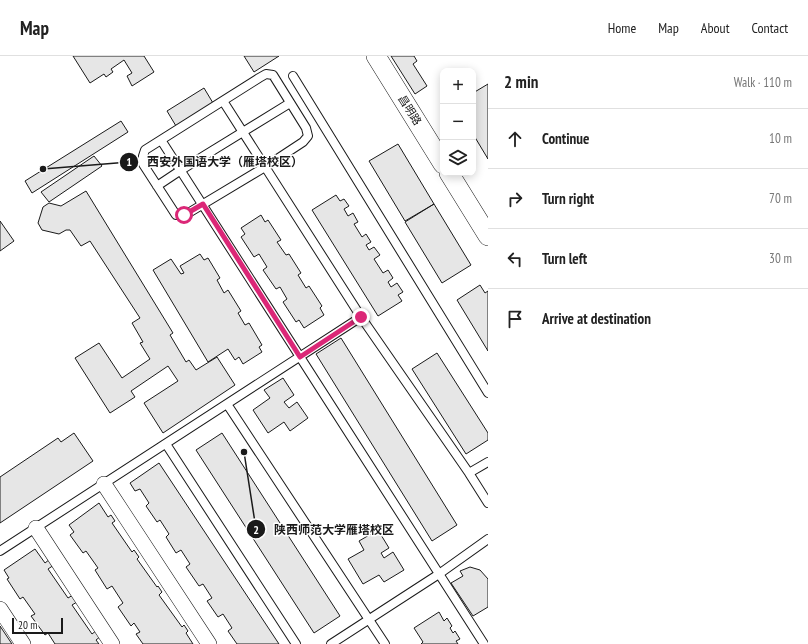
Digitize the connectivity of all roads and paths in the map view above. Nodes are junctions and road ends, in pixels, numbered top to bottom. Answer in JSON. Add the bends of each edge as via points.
{"nodes":[{"id":1,"x":376,"y":56,"type":"edge"},
{"id":2,"x":293,"y":76,"type":"dead end"},
{"id":3,"x":223,"y":101,"type":"junction"},
{"id":4,"x":290,"y":103,"type":"junction"},
{"id":5,"x":243,"y":133,"type":"junction"},
{"id":6,"x":161,"y":140,"type":"junction"},
{"id":7,"x":440,"y":159,"type":"edge"},
{"id":8,"x":265,"y":167,"type":"junction"},
{"id":9,"x":181,"y":170,"type":"junction"},
{"id":10,"x":451,"y":176,"type":"edge"},
{"id":11,"x":158,"y":186,"type":"junction"},
{"id":12,"x":203,"y":204,"type":"junction"},
{"id":13,"x":488,"y":236,"type":"edge"},
{"id":14,"x":361,"y":317,"type":"junction"},
{"id":15,"x":300,"y":357,"type":"junction"},
{"id":16,"x":488,"y":393,"type":"edge"},
{"id":17,"x":227,"y":404,"type":"junction"},
{"id":18,"x":166,"y":444,"type":"junction"},
{"id":19,"x":488,"y":462,"type":"edge"},
{"id":20,"x":469,"y":473,"type":"junction"},
{"id":21,"x":104,"y":484,"type":"junction"},
{"id":22,"x":488,"y":503,"type":"edge"},
{"id":23,"x":36,"y":528,"type":"junction"},
{"id":24,"x":488,"y":539,"type":"edge"},
{"id":25,"x":0,"y":551,"type":"edge"},
{"id":26,"x":439,"y":574,"type":"junction"},
{"id":27,"x":0,"y":609,"type":"edge"},
{"id":28,"x":369,"y":620,"type":"junction"},
{"id":29,"x":23,"y":644,"type":"edge"},
{"id":30,"x":112,"y":644,"type":"edge"},
{"id":31,"x":209,"y":644,"type":"edge"},
{"id":32,"x":296,"y":644,"type":"edge"},
{"id":33,"x":332,"y":644,"type":"edge"},
{"id":34,"x":385,"y":644,"type":"edge"},
{"id":35,"x":484,"y":644,"type":"edge"}],
"edges":[{"from":1,"to":7,"type":"street","name":"昌明路"},
{"from":2,"to":16,"type":"lane"},
{"from":3,"to":4,"type":"lane","via":[[266,74],[272,75]]},
{"from":3,"to":5,"type":"lane"},
{"from":3,"to":6,"type":"lane"},
{"from":4,"to":5,"type":"lane"},
{"from":4,"to":8,"type":"lane","via":[[306,128],[308,136]]},
{"from":5,"to":8,"type":"lane"},
{"from":5,"to":9,"type":"lane"},
{"from":6,"to":9,"type":"lane"},
{"from":6,"to":11,"type":"lane","via":[[145,150],[143,156],[143,164]]},
{"from":8,"to":12,"type":"lane"},
{"from":8,"to":14,"type":"lane"},
{"from":9,"to":11,"type":"lane"},
{"from":9,"to":12,"type":"lane"},
{"from":10,"to":13,"type":"street"},
{"from":11,"to":12,"type":"lane","via":[[176,214],[184,215]]},
{"from":12,"to":15,"type":"lane"},
{"from":14,"to":15,"type":"lane"},
{"from":14,"to":20,"type":"lane"},
{"from":15,"to":17,"type":"lane"},
{"from":15,"to":26,"type":"lane"},
{"from":17,"to":18,"type":"lane"},
{"from":17,"to":28,"type":"lane"},
{"from":18,"to":21,"type":"lane"},
{"from":18,"to":32,"type":"lane"},
{"from":19,"to":20,"type":"lane"},
{"from":20,"to":22,"type":"lane"},
{"from":21,"to":23,"type":"lane"},
{"from":21,"to":31,"type":"street"},
{"from":23,"to":25,"type":"lane"},
{"from":23,"to":30,"type":"street"},
{"from":24,"to":26,"type":"lane"},
{"from":26,"to":28,"type":"lane"},
{"from":26,"to":35,"type":"lane"},
{"from":27,"to":29,"type":"street"},
{"from":28,"to":33,"type":"lane"},
{"from":28,"to":34,"type":"lane"}]}
